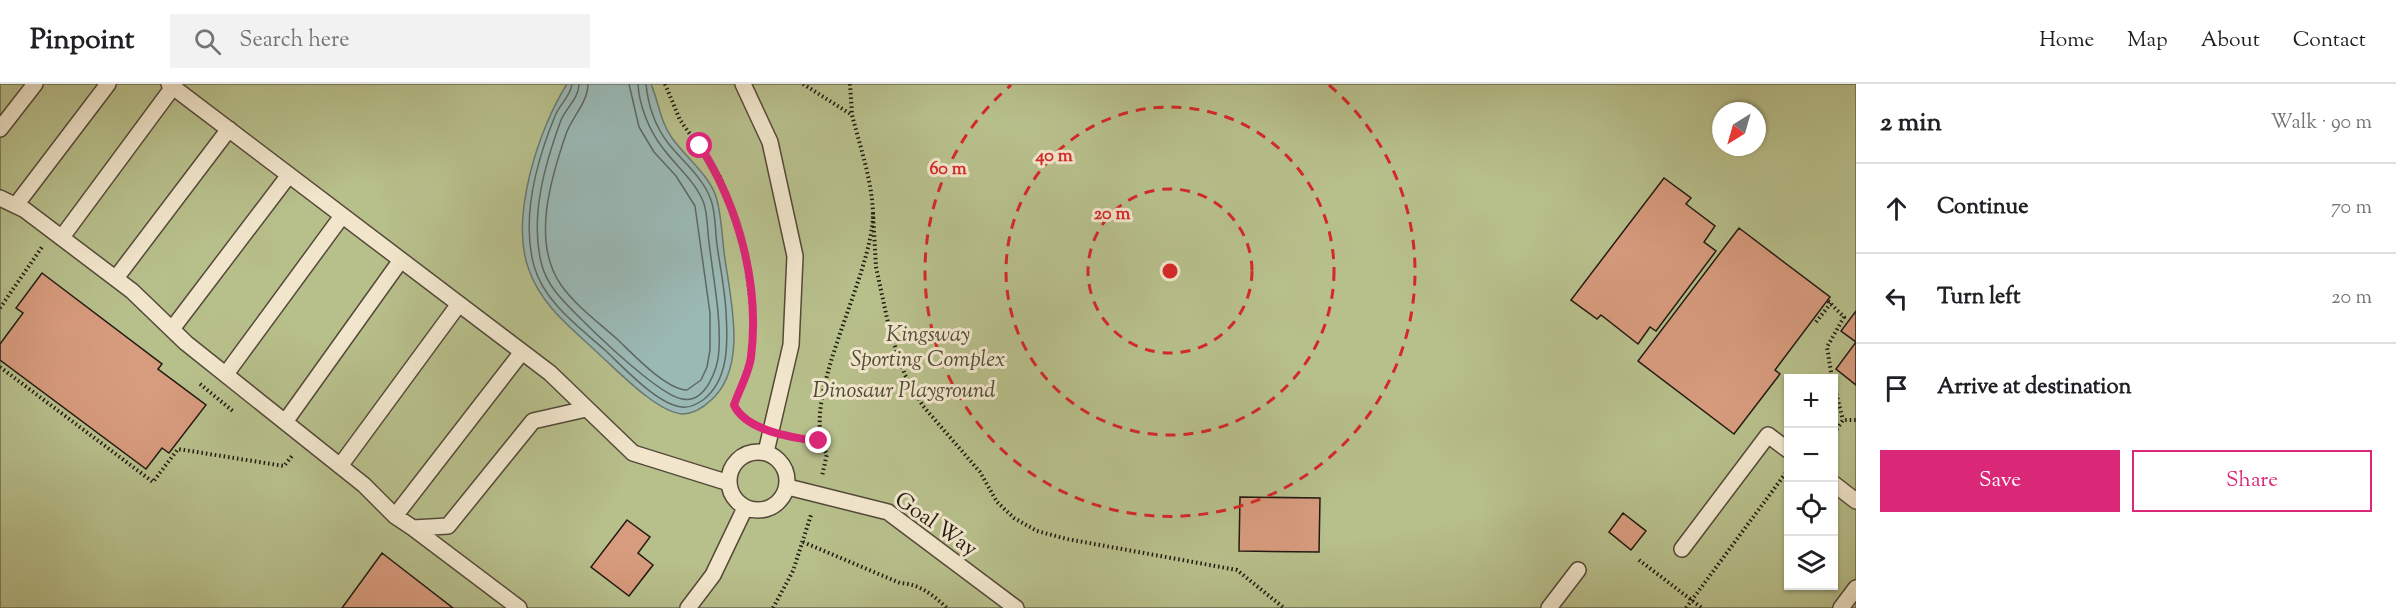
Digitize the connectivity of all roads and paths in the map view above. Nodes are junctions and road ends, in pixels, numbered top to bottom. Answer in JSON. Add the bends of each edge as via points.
{"nodes":[{"id":1,"x":35,"y":84,"type":"edge"},
{"id":2,"x":108,"y":84,"type":"edge"},
{"id":3,"x":665,"y":84,"type":"edge"},
{"id":4,"x":743,"y":84,"type":"edge"},
{"id":5,"x":803,"y":84,"type":"edge"},
{"id":6,"x":850,"y":84,"type":"edge"},
{"id":7,"x":171,"y":86,"type":"edge"},
{"id":8,"x":852,"y":115,"type":"junction"},
{"id":9,"x":0,"y":129,"type":"edge"},
{"id":10,"x":229,"y":129,"type":"junction"},
{"id":11,"x":289,"y":176,"type":"junction"},
{"id":12,"x":0,"y":198,"type":"edge"},
{"id":13,"x":16,"y":205,"type":"junction"},
{"id":14,"x":873,"y":213,"type":"junction"},
{"id":15,"x":342,"y":216,"type":"junction"},
{"id":16,"x":58,"y":234,"type":"junction"},
{"id":17,"x":401,"y":260,"type":"junction"},
{"id":18,"x":116,"y":278,"type":"junction"},
{"id":19,"x":459,"y":304,"type":"junction"},
{"id":20,"x":0,"y":308,"type":"edge"},
{"id":21,"x":1816,"y":322,"type":"dead end"},
{"id":22,"x":172,"y":329,"type":"junction"},
{"id":23,"x":522,"y":352,"type":"junction"},
{"id":24,"x":0,"y":367,"type":"edge"},
{"id":25,"x":226,"y":374,"type":"junction"},
{"id":26,"x":1831,"y":374,"type":"edge"},
{"id":27,"x":1838,"y":402,"type":"edge"},
{"id":28,"x":586,"y":408,"type":"junction"},
{"id":29,"x":1843,"y":420,"type":"junction"},
{"id":30,"x":1856,"y":420,"type":"edge"},
{"id":31,"x":285,"y":422,"type":"junction"},
{"id":32,"x":1837,"y":428,"type":"edge"},
{"id":33,"x":771,"y":433,"type":"junction"},
{"id":34,"x":819,"y":441,"type":"junction"},
{"id":35,"x":1784,"y":447,"type":"edge"},
{"id":36,"x":766,"y":452,"type":"junction"},
{"id":37,"x":292,"y":456,"type":"dead end"},
{"id":38,"x":340,"y":466,"type":"junction"},
{"id":39,"x":1784,"y":474,"type":"edge"},
{"id":40,"x":729,"y":483,"type":"junction"},
{"id":41,"x":788,"y":487,"type":"junction"},
{"id":42,"x":1838,"y":488,"type":"edge"},
{"id":43,"x":816,"y":495,"type":"junction"},
{"id":44,"x":1856,"y":501,"type":"edge"},
{"id":45,"x":745,"y":508,"type":"junction"},
{"id":46,"x":395,"y":516,"type":"junction"},
{"id":47,"x":413,"y":528,"type":"junction"},
{"id":48,"x":803,"y":542,"type":"junction"},
{"id":49,"x":1682,"y":549,"type":"dead end"},
{"id":50,"x":1639,"y":560,"type":"dead end"},
{"id":51,"x":1578,"y":570,"type":"dead end"},
{"id":52,"x":1856,"y":588,"type":"edge"},
{"id":53,"x":1692,"y":600,"type":"junction"},
{"id":54,"x":519,"y":608,"type":"edge"},
{"id":55,"x":688,"y":608,"type":"edge"},
{"id":56,"x":773,"y":608,"type":"edge"},
{"id":57,"x":947,"y":608,"type":"edge"},
{"id":58,"x":1016,"y":608,"type":"edge"},
{"id":59,"x":1284,"y":608,"type":"edge"},
{"id":60,"x":1549,"y":608,"type":"edge"},
{"id":61,"x":1686,"y":608,"type":"edge"},
{"id":62,"x":1702,"y":608,"type":"edge"},
{"id":63,"x":1841,"y":608,"type":"edge"}],
"edges":[{"from":1,"to":9,"type":"lane"},
{"from":2,"to":13,"type":"lane"},
{"from":3,"to":33,"type":"path","via":[[680,120],[721,178],[733,211],[745,253],[753,326],[751,360],[734,405],[737,412]]},
{"from":4,"to":33,"type":"lane","via":[[770,142],[795,256],[791,345]]},
{"from":5,"to":8,"type":"path"},
{"from":6,"to":8,"type":"path"},
{"from":7,"to":10,"type":"lane"},
{"from":7,"to":16,"type":"lane"},
{"from":8,"to":14,"type":"path"},
{"from":10,"to":11,"type":"lane"},
{"from":10,"to":18,"type":"lane"},
{"from":11,"to":15,"type":"lane"},
{"from":11,"to":22,"type":"lane"},
{"from":12,"to":13,"type":"lane"},
{"from":13,"to":16,"type":"lane"},
{"from":14,"to":34,"type":"path","via":[[854,299],[824,385]]},
{"from":14,"to":59,"type":"path","via":[[876,267],[890,332],[905,375],[923,406],[980,472],[997,502],[1037,531],[1237,570]]},
{"from":15,"to":17,"type":"lane"},
{"from":15,"to":25,"type":"lane"},
{"from":16,"to":18,"type":"lane"},
{"from":16,"to":20,"type":"path"},
{"from":17,"to":19,"type":"lane"},
{"from":17,"to":31,"type":"lane"},
{"from":18,"to":22,"type":"lane"},
{"from":19,"to":23,"type":"lane"},
{"from":19,"to":38,"type":"lane"},
{"from":21,"to":26,"type":"path","via":[[1829,302],[1844,317],[1827,347]]},
{"from":22,"to":25,"type":"lane"},
{"from":23,"to":28,"type":"lane"},
{"from":23,"to":46,"type":"lane"},
{"from":24,"to":37,"type":"path","via":[[153,482],[178,449],[284,466]]},
{"from":25,"to":31,"type":"lane"},
{"from":27,"to":29,"type":"path"},
{"from":28,"to":40,"type":"lane","via":[[633,453]]},
{"from":28,"to":47,"type":"lane","via":[[533,421],[448,526]]},
{"from":29,"to":30,"type":"path"},
{"from":29,"to":32,"type":"path"},
{"from":31,"to":38,"type":"lane"},
{"from":33,"to":34,"type":"path"},
{"from":33,"to":36,"type":"lane"},
{"from":34,"to":43,"type":"path","via":[[826,454]]},
{"from":35,"to":49,"type":"lane","via":[[1768,435]]},
{"from":36,"to":40,"type":"lane","via":[[748,453],[740,458],[734,464]]},
{"from":36,"to":41,"type":"lane","via":[[784,466]]},
{"from":38,"to":46,"type":"lane"},
{"from":39,"to":53,"type":"path"},
{"from":40,"to":45,"type":"lane","via":[[731,493]]},
{"from":41,"to":43,"type":"lane","name":"Goal Way"},
{"from":41,"to":45,"type":"lane","via":[[783,497],[766,510]]},
{"from":42,"to":44,"type":"lane"},
{"from":43,"to":48,"type":"path"},
{"from":43,"to":58,"type":"lane","name":"Goal Way","via":[[888,512]]},
{"from":45,"to":55,"type":"lane","via":[[714,575]]},
{"from":46,"to":47,"type":"lane"},
{"from":47,"to":54,"type":"lane"},
{"from":48,"to":56,"type":"path"},
{"from":48,"to":57,"type":"path","via":[[900,583],[912,584]]},
{"from":50,"to":53,"type":"path"},
{"from":51,"to":60,"type":"lane"},
{"from":52,"to":63,"type":"lane"},
{"from":53,"to":61,"type":"path"},
{"from":53,"to":62,"type":"path"}]}
